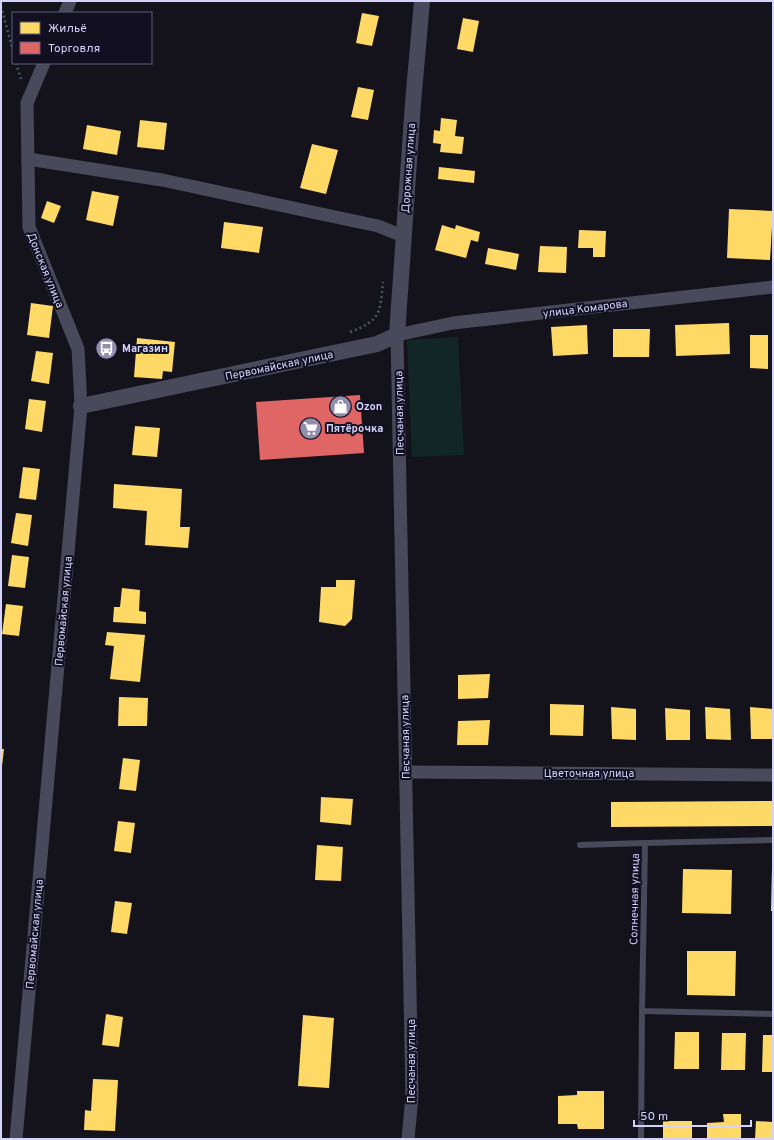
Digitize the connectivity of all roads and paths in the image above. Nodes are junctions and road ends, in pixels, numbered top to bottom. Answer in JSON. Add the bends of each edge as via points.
{"nodes":[{"id":1,"x":70,"y":1,"type":"edge"},
{"id":2,"x":422,"y":1,"type":"edge"},
{"id":3,"x":1,"y":6,"type":"edge"},
{"id":4,"x":64,"y":12,"type":"edge"},
{"id":5,"x":12,"y":47,"type":"edge"},
{"id":6,"x":44,"y":64,"type":"edge"},
{"id":7,"x":28,"y":159,"type":"junction"},
{"id":8,"x":403,"y":236,"type":"junction"},
{"id":9,"x":773,"y":287,"type":"edge"},
{"id":10,"x":397,"y":335,"type":"junction"},
{"id":11,"x":81,"y":406,"type":"junction"},
{"id":12,"x":406,"y":772,"type":"junction"},
{"id":13,"x":773,"y":775,"type":"edge"},
{"id":14,"x":773,"y":840,"type":"edge"},
{"id":15,"x":645,"y":844,"type":"junction"},
{"id":16,"x":580,"y":845,"type":"dead end"},
{"id":17,"x":642,"y":1011,"type":"junction"},
{"id":18,"x":773,"y":1014,"type":"edge"},
{"id":19,"x":16,"y":1139,"type":"edge"},
{"id":20,"x":408,"y":1139,"type":"edge"},
{"id":21,"x":641,"y":1139,"type":"edge"}],
"edges":[{"from":1,"to":4,"type":"street"},
{"from":2,"to":8,"type":"street","name":"Дорожная улица"},
{"from":3,"to":5,"type":"path"},
{"from":6,"to":7,"type":"street","name":"Донская улица","via":[[27,103]]},
{"from":7,"to":8,"type":"street","via":[[162,180],[378,226]]},
{"from":7,"to":11,"type":"street","name":"Донская улица","via":[[29,228],[78,349]]},
{"from":8,"to":10,"type":"street","name":"Дорожная улица"},
{"from":9,"to":10,"type":"street","name":"улица Комарова","via":[[453,323]]},
{"from":10,"to":11,"type":"street","name":"Первомайская улица","via":[[376,344]]},
{"from":10,"to":12,"type":"street","name":"Песчаная улица"},
{"from":11,"to":19,"type":"street","name":"Первомайская улица"},
{"from":12,"to":13,"type":"street","name":"Цветочная улица"},
{"from":12,"to":20,"type":"street","name":"Песчаная улица","via":[[412,1096]]},
{"from":14,"to":15,"type":"lane","name":"Солнечная улица"},
{"from":15,"to":16,"type":"lane"},
{"from":15,"to":17,"type":"lane","name":"Солнечная улица"},
{"from":17,"to":18,"type":"lane"},
{"from":17,"to":21,"type":"lane","name":"Солнечная улица"}]}
